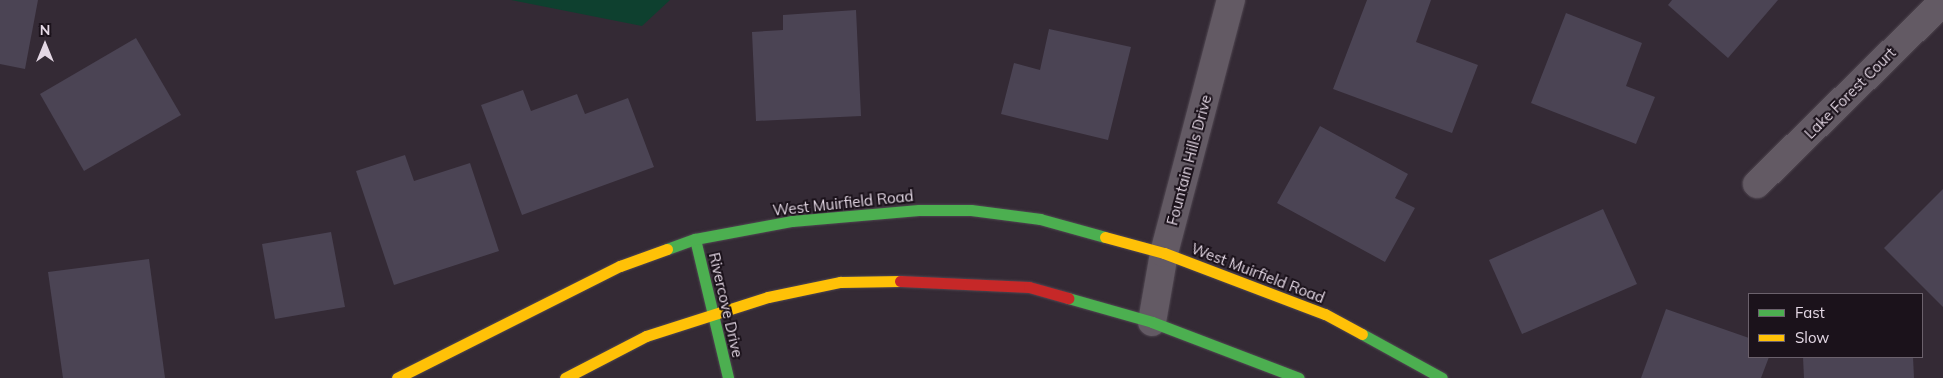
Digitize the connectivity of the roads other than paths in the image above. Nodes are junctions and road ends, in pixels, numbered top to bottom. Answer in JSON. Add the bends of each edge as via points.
{"nodes":[{"id":1,"x":1232,"y":0,"type":"edge"},
{"id":2,"x":1943,"y":2,"type":"edge"},
{"id":3,"x":1758,"y":184,"type":"dead end"},
{"id":4,"x":695,"y":239,"type":"junction"},
{"id":5,"x":1164,"y":253,"type":"junction"},
{"id":6,"x":713,"y":315,"type":"junction"},
{"id":7,"x":1152,"y":322,"type":"junction"},
{"id":8,"x":397,"y":378,"type":"edge"},
{"id":9,"x":565,"y":378,"type":"edge"},
{"id":10,"x":728,"y":378,"type":"edge"},
{"id":11,"x":1299,"y":378,"type":"edge"},
{"id":12,"x":1442,"y":378,"type":"edge"}],
"edges":[{"from":1,"to":5,"type":"street","name":"Fountain Hills Drive"},
{"from":2,"to":3,"type":"street","name":"Lake Forest Court"},
{"from":4,"to":5,"type":"street","name":"West Muirfield Road","via":[[874,212],[971,210],[1040,219]]},
{"from":4,"to":6,"type":"street","name":"Rivercove Drive"},
{"from":4,"to":8,"type":"street","name":"West Muirfield Road","via":[[620,266]]},
{"from":5,"to":7,"type":"street","name":"Fountain Hills Drive"},
{"from":5,"to":12,"type":"street","name":"West Muirfield Road","via":[[1324,314]]},
{"from":6,"to":7,"type":"street","via":[[768,297],[840,282],[937,280],[1030,287]]},
{"from":6,"to":9,"type":"street","via":[[646,336]]},
{"from":6,"to":10,"type":"street","name":"Rivercove Drive"},
{"from":7,"to":11,"type":"street"}]}
